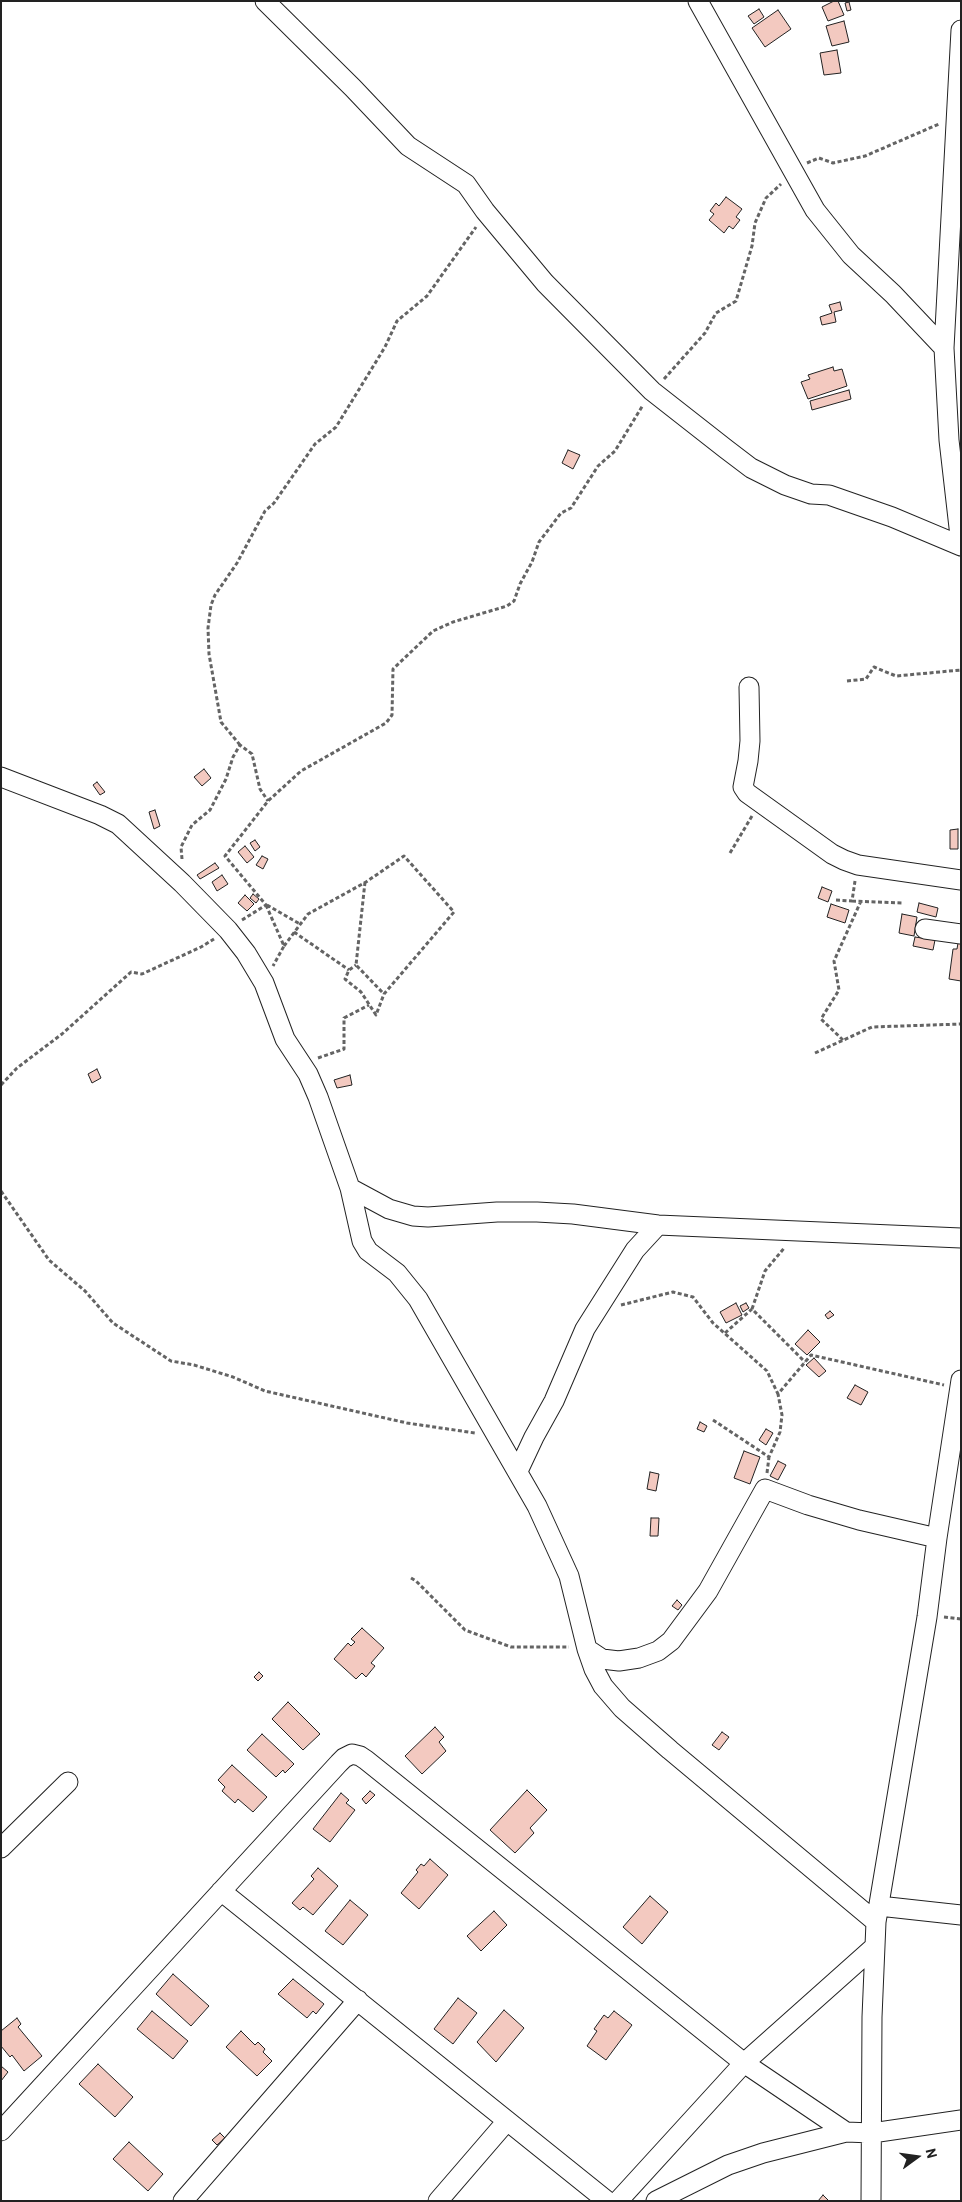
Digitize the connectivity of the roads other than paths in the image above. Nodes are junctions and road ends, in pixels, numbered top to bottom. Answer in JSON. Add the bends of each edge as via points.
{"nodes":[{"id":1,"x":265,"y":1,"type":"edge"},
{"id":2,"x":698,"y":1,"type":"edge"},
{"id":3,"x":961,"y":30,"type":"edge"},
{"id":4,"x":958,"y":114,"type":"edge"},
{"id":5,"x":944,"y":348,"type":"junction"},
{"id":6,"x":961,"y":546,"type":"edge"},
{"id":7,"x":749,"y":687,"type":"dead end"},
{"id":8,"x":1,"y":777,"type":"edge"},
{"id":9,"x":961,"y":880,"type":"edge"},
{"id":10,"x":925,"y":930,"type":"dead end"},
{"id":11,"x":961,"y":934,"type":"edge"},
{"id":12,"x":350,"y":1188,"type":"junction"},
{"id":13,"x":658,"y":1226,"type":"junction"},
{"id":14,"x":961,"y":1238,"type":"edge"},
{"id":15,"x":960,"y":1384,"type":"edge"},
{"id":16,"x":518,"y":1472,"type":"junction"},
{"id":17,"x":937,"y":1538,"type":"junction"},
{"id":18,"x":587,"y":1649,"type":"junction"},
{"id":19,"x":68,"y":1782,"type":"dead end"},
{"id":20,"x":1,"y":1848,"type":"edge"},
{"id":21,"x":221,"y":1891,"type":"junction"},
{"id":22,"x":877,"y":1914,"type":"junction"},
{"id":23,"x":961,"y":1914,"type":"edge"},
{"id":24,"x":873,"y":1948,"type":"junction"},
{"id":25,"x":358,"y":2000,"type":"junction"},
{"id":26,"x":744,"y":2064,"type":"junction"},
{"id":27,"x":961,"y":2120,"type":"edge"},
{"id":28,"x":507,"y":2121,"type":"junction"},
{"id":29,"x":1,"y":2131,"type":"edge"},
{"id":30,"x":846,"y":2132,"type":"junction"},
{"id":31,"x":872,"y":2133,"type":"junction"},
{"id":32,"x":183,"y":2201,"type":"edge"},
{"id":33,"x":438,"y":2201,"type":"edge"},
{"id":34,"x":607,"y":2201,"type":"edge"},
{"id":35,"x":618,"y":2201,"type":"edge"},
{"id":36,"x":656,"y":2201,"type":"edge"},
{"id":37,"x":871,"y":2201,"type":"edge"}],
"edges":[{"from":1,"to":6,"type":"street","via":[[408,146],[466,184],[545,283],[652,391],[751,468],[785,485],[811,494],[829,495]]},
{"from":2,"to":5,"type":"street","via":[[816,210],[851,255]]},
{"from":3,"to":4,"type":"street"},
{"from":4,"to":5,"type":"street"},
{"from":5,"to":6,"type":"street","via":[[948,440]]},
{"from":7,"to":9,"type":"street","via":[[750,741],[743,788],[832,854],[858,865]]},
{"from":8,"to":12,"type":"street","via":[[118,824],[228,930],[264,983],[285,1039],[308,1074]]},
{"from":10,"to":11,"type":"street"},
{"from":12,"to":13,"type":"street","via":[[389,1209],[413,1216],[537,1212]]},
{"from":12,"to":16,"type":"street","via":[[362,1241],[368,1251],[398,1273],[418,1299]]},
{"from":13,"to":14,"type":"street"},
{"from":13,"to":16,"type":"street","via":[[635,1250],[585,1329]]},
{"from":15,"to":17,"type":"street"},
{"from":16,"to":18,"type":"street","via":[[569,1576]]},
{"from":17,"to":18,"type":"street","via":[[859,1520],[765,1489],[708,1591],[671,1641],[648,1655],[619,1661],[602,1659]]},
{"from":17,"to":22,"type":"street","via":[[927,1617]]},
{"from":18,"to":22,"type":"street","via":[[598,1678],[622,1708],[747,1816]]},
{"from":19,"to":20,"type":"street"},
{"from":21,"to":25,"type":"street"},
{"from":21,"to":26,"type":"street","via":[[344,1758],[352,1754],[360,1756]]},
{"from":21,"to":29,"type":"street"},
{"from":22,"to":23,"type":"street"},
{"from":22,"to":24,"type":"street"},
{"from":24,"to":26,"type":"street"},
{"from":24,"to":31,"type":"street"},
{"from":25,"to":28,"type":"street"},
{"from":25,"to":32,"type":"street"},
{"from":26,"to":30,"type":"street"},
{"from":26,"to":35,"type":"street"},
{"from":27,"to":31,"type":"street"},
{"from":28,"to":33,"type":"street"},
{"from":28,"to":34,"type":"street"},
{"from":30,"to":31,"type":"street"},
{"from":30,"to":36,"type":"street","via":[[728,2165]]},
{"from":31,"to":37,"type":"street"}]}
